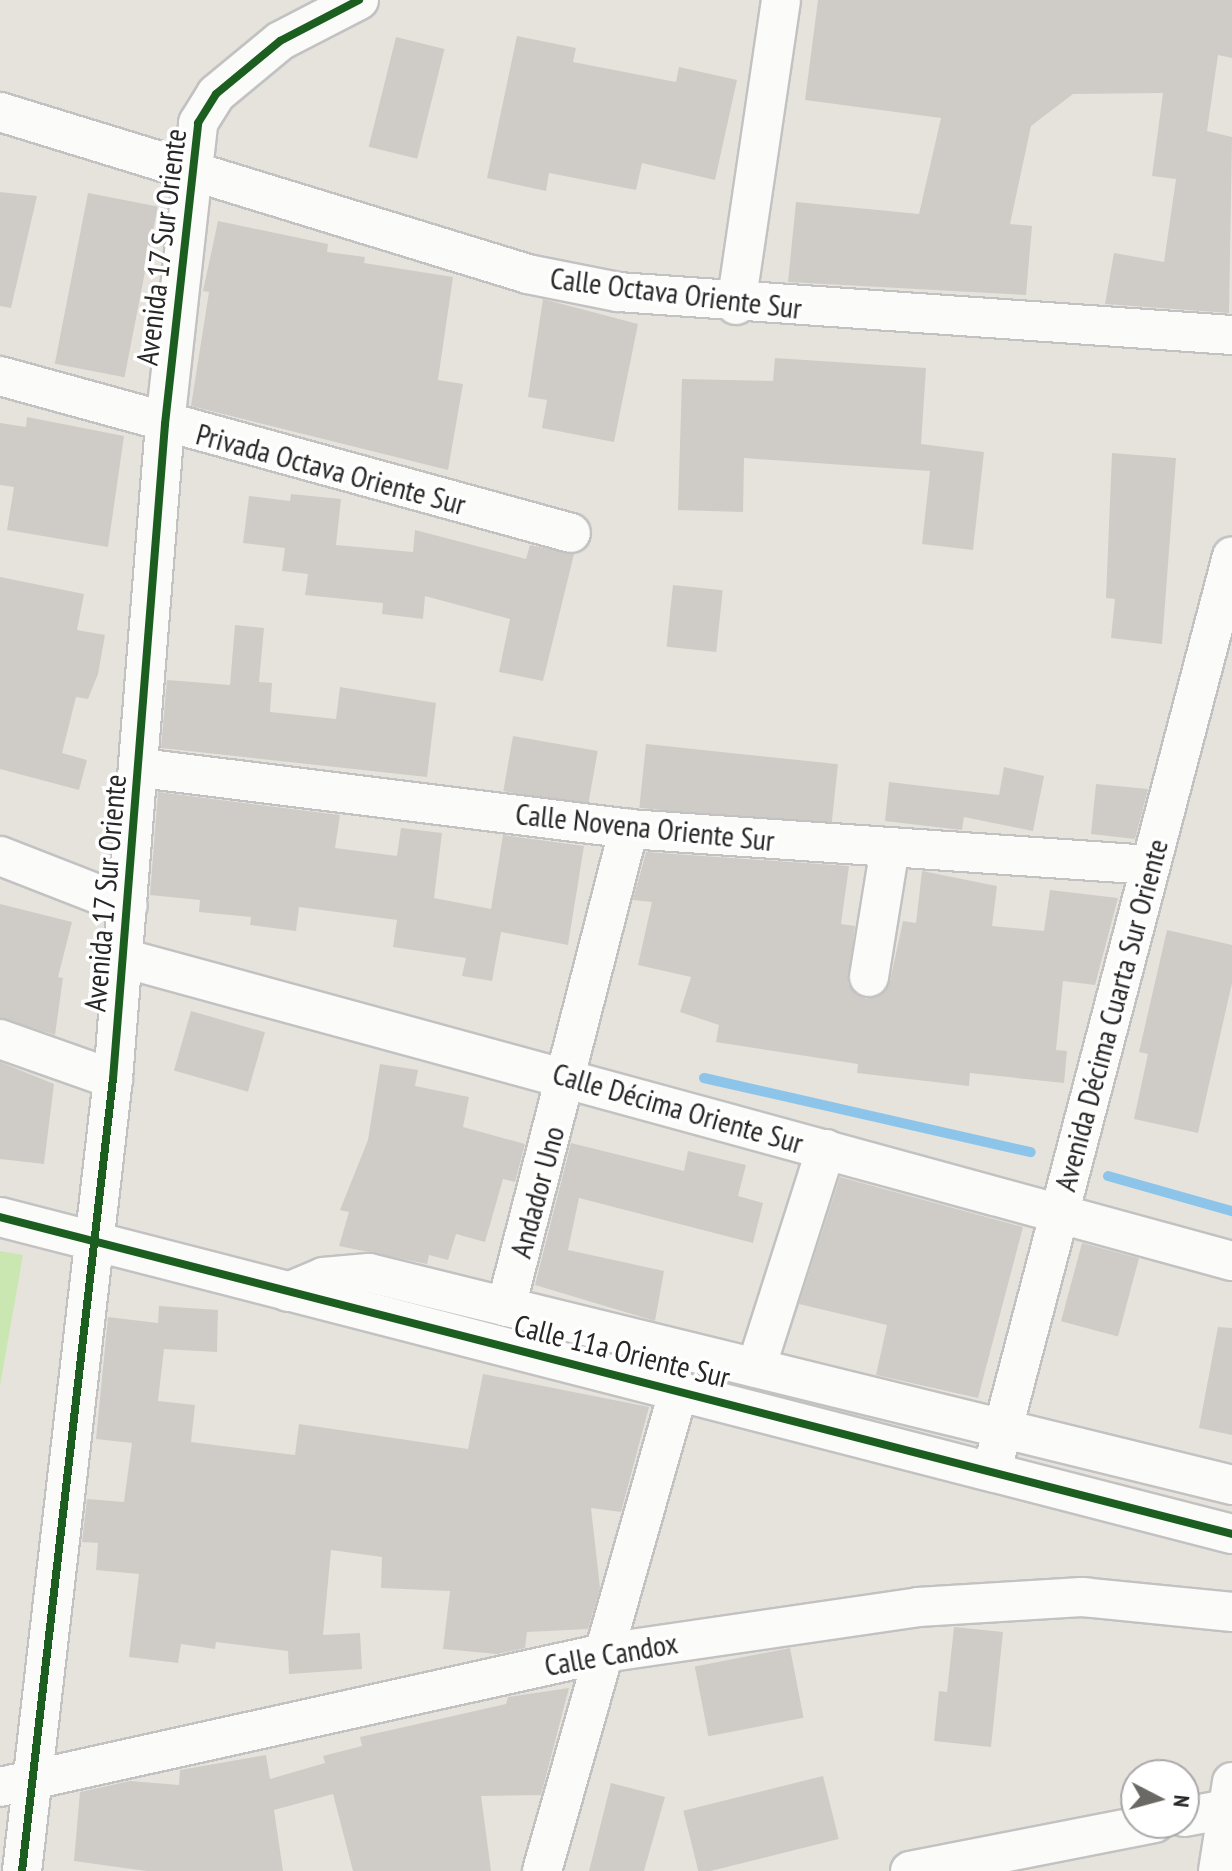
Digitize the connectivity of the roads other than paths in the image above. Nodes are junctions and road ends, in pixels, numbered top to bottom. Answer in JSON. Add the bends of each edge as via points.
{"nodes":[{"id":1,"x":359,"y":0,"type":"edge"},
{"id":2,"x":781,"y":0,"type":"edge"},
{"id":3,"x":0,"y":112,"type":"edge"},
{"id":4,"x":190,"y":172,"type":"junction"},
{"id":5,"x":736,"y":305,"type":"junction"},
{"id":6,"x":1232,"y":335,"type":"edge"},
{"id":7,"x":0,"y":376,"type":"edge"},
{"id":8,"x":165,"y":424,"type":"junction"},
{"id":9,"x":571,"y":533,"type":"dead end"},
{"id":10,"x":1230,"y":570,"type":"edge"},
{"id":11,"x":141,"y":768,"type":"junction"},
{"id":12,"x":629,"y":829,"type":"junction"},
{"id":13,"x":890,"y":848,"type":"junction"},
{"id":14,"x":0,"y":856,"type":"edge"},
{"id":15,"x":1151,"y":865,"type":"junction"},
{"id":16,"x":128,"y":906,"type":"junction"},
{"id":17,"x":123,"y":958,"type":"junction"},
{"id":18,"x":869,"y":977,"type":"dead end"},
{"id":19,"x":0,"y":1039,"type":"edge"},
{"id":20,"x":567,"y":1077,"type":"junction"},
{"id":21,"x":113,"y":1079,"type":"junction"},
{"id":22,"x":826,"y":1149,"type":"junction"},
{"id":23,"x":1059,"y":1214,"type":"junction"},
{"id":24,"x":0,"y":1217,"type":"edge"},
{"id":25,"x":93,"y":1243,"type":"junction"},
{"id":26,"x":1232,"y":1261,"type":"edge"},
{"id":27,"x":288,"y":1292,"type":"junction"},
{"id":28,"x":506,"y":1307,"type":"junction"},
{"id":29,"x":756,"y":1368,"type":"junction"},
{"id":30,"x":679,"y":1389,"type":"junction"},
{"id":31,"x":1003,"y":1430,"type":"junction"},
{"id":32,"x":990,"y":1475,"type":"junction"},
{"id":33,"x":1232,"y":1485,"type":"edge"},
{"id":34,"x":1232,"y":1534,"type":"edge"},
{"id":35,"x":1232,"y":1612,"type":"edge"},
{"id":36,"x":604,"y":1653,"type":"junction"},
{"id":37,"x":17,"y":1783,"type":"edge"},
{"id":38,"x":1230,"y":1795,"type":"edge"},
{"id":39,"x":1200,"y":1809,"type":"edge"},
{"id":40,"x":1120,"y":1830,"type":"edge"},
{"id":41,"x":22,"y":1871,"type":"edge"},
{"id":42,"x":542,"y":1871,"type":"edge"},
{"id":43,"x":910,"y":1871,"type":"edge"},
{"id":44,"x":1218,"y":1871,"type":"edge"}],
"edges":[{"from":1,"to":4,"type":"street","name":"Avenida 17 Sur Oriente","via":[[280,41],[216,94],[198,123]]},
{"from":2,"to":5,"type":"street"},
{"from":3,"to":4,"type":"street","name":"Calle Octava Oriente Sur"},
{"from":4,"to":5,"type":"street","name":"Calle Octava Oriente Sur","via":[[528,274]]},
{"from":4,"to":8,"type":"street","name":"Avenida 17 Sur Oriente"},
{"from":5,"to":6,"type":"street","name":"Calle Octava Oriente Sur"},
{"from":7,"to":8,"type":"street","name":"Privada Octava Oriente Sur"},
{"from":8,"to":9,"type":"street","name":"Privada Octava Oriente Sur"},
{"from":8,"to":11,"type":"street","name":"Avenida 17 Sur Oriente"},
{"from":10,"to":15,"type":"street","name":"Avenida Décima Cuarta Sur Oriente"},
{"from":11,"to":12,"type":"street","name":"Calle Novena Oriente Sur"},
{"from":11,"to":16,"type":"street","name":"Avenida 17 Sur Oriente"},
{"from":12,"to":13,"type":"street","name":"Calle Novena Oriente Sur"},
{"from":12,"to":20,"type":"street","name":"Andador Uno"},
{"from":13,"to":15,"type":"street","name":"Calle Novena Oriente Sur"},
{"from":13,"to":18,"type":"street"},
{"from":14,"to":16,"type":"street"},
{"from":15,"to":23,"type":"street","name":"Avenida Décima Cuarta Sur Oriente"},
{"from":16,"to":17,"type":"street","name":"Avenida 17 Sur Oriente"},
{"from":17,"to":20,"type":"street","name":"Calle Décima Oriente Sur"},
{"from":17,"to":21,"type":"street","name":"Avenida 17 Sur Oriente"},
{"from":19,"to":21,"type":"street"},
{"from":20,"to":22,"type":"street","name":"Calle Décima Oriente Sur"},
{"from":20,"to":28,"type":"street","name":"Andador Uno"},
{"from":21,"to":25,"type":"street","name":"Avenida 17 Sur Oriente"},
{"from":22,"to":23,"type":"street","name":"Calle Décima Oriente Sur"},
{"from":22,"to":29,"type":"street"},
{"from":23,"to":26,"type":"street","name":"Calle Décima Oriente Sur"},
{"from":23,"to":31,"type":"street","name":"Avenida Décima Cuarta Sur Oriente"},
{"from":24,"to":25,"type":"street","name":"Calle 11a Oriente Sur"},
{"from":25,"to":27,"type":"street","name":"Calle 11a Oriente Sur"},
{"from":25,"to":37,"type":"street","name":"Avenida 17 Sur Oriente"},
{"from":27,"to":28,"type":"street","name":"Calle 11a Oriente Sur","via":[[323,1277],[369,1273]]},
{"from":27,"to":30,"type":"street","name":"Calle 11a Oriente Sur"},
{"from":28,"to":29,"type":"street","name":"Calle 11a Oriente Sur"},
{"from":29,"to":31,"type":"street","name":"Calle 11a Oriente Sur"},
{"from":30,"to":32,"type":"street","name":"Calle 11a Oriente Sur"},
{"from":30,"to":36,"type":"street"},
{"from":31,"to":32,"type":"street","name":"Avenida Décima Cuarta Sur Oriente"},
{"from":31,"to":33,"type":"street","name":"Calle 11a Oriente Sur"},
{"from":32,"to":34,"type":"street","name":"Calle 11a Oriente Sur"},
{"from":35,"to":36,"type":"street","name":"Calle Candox","via":[[1082,1597],[918,1607]]},
{"from":36,"to":37,"type":"street","name":"Calle Candox"},
{"from":36,"to":42,"type":"street"},
{"from":37,"to":41,"type":"street","name":"Avenida 17 Sur Oriente"},
{"from":38,"to":39,"type":"street"},
{"from":38,"to":44,"type":"street"},
{"from":40,"to":43,"type":"street"}]}
